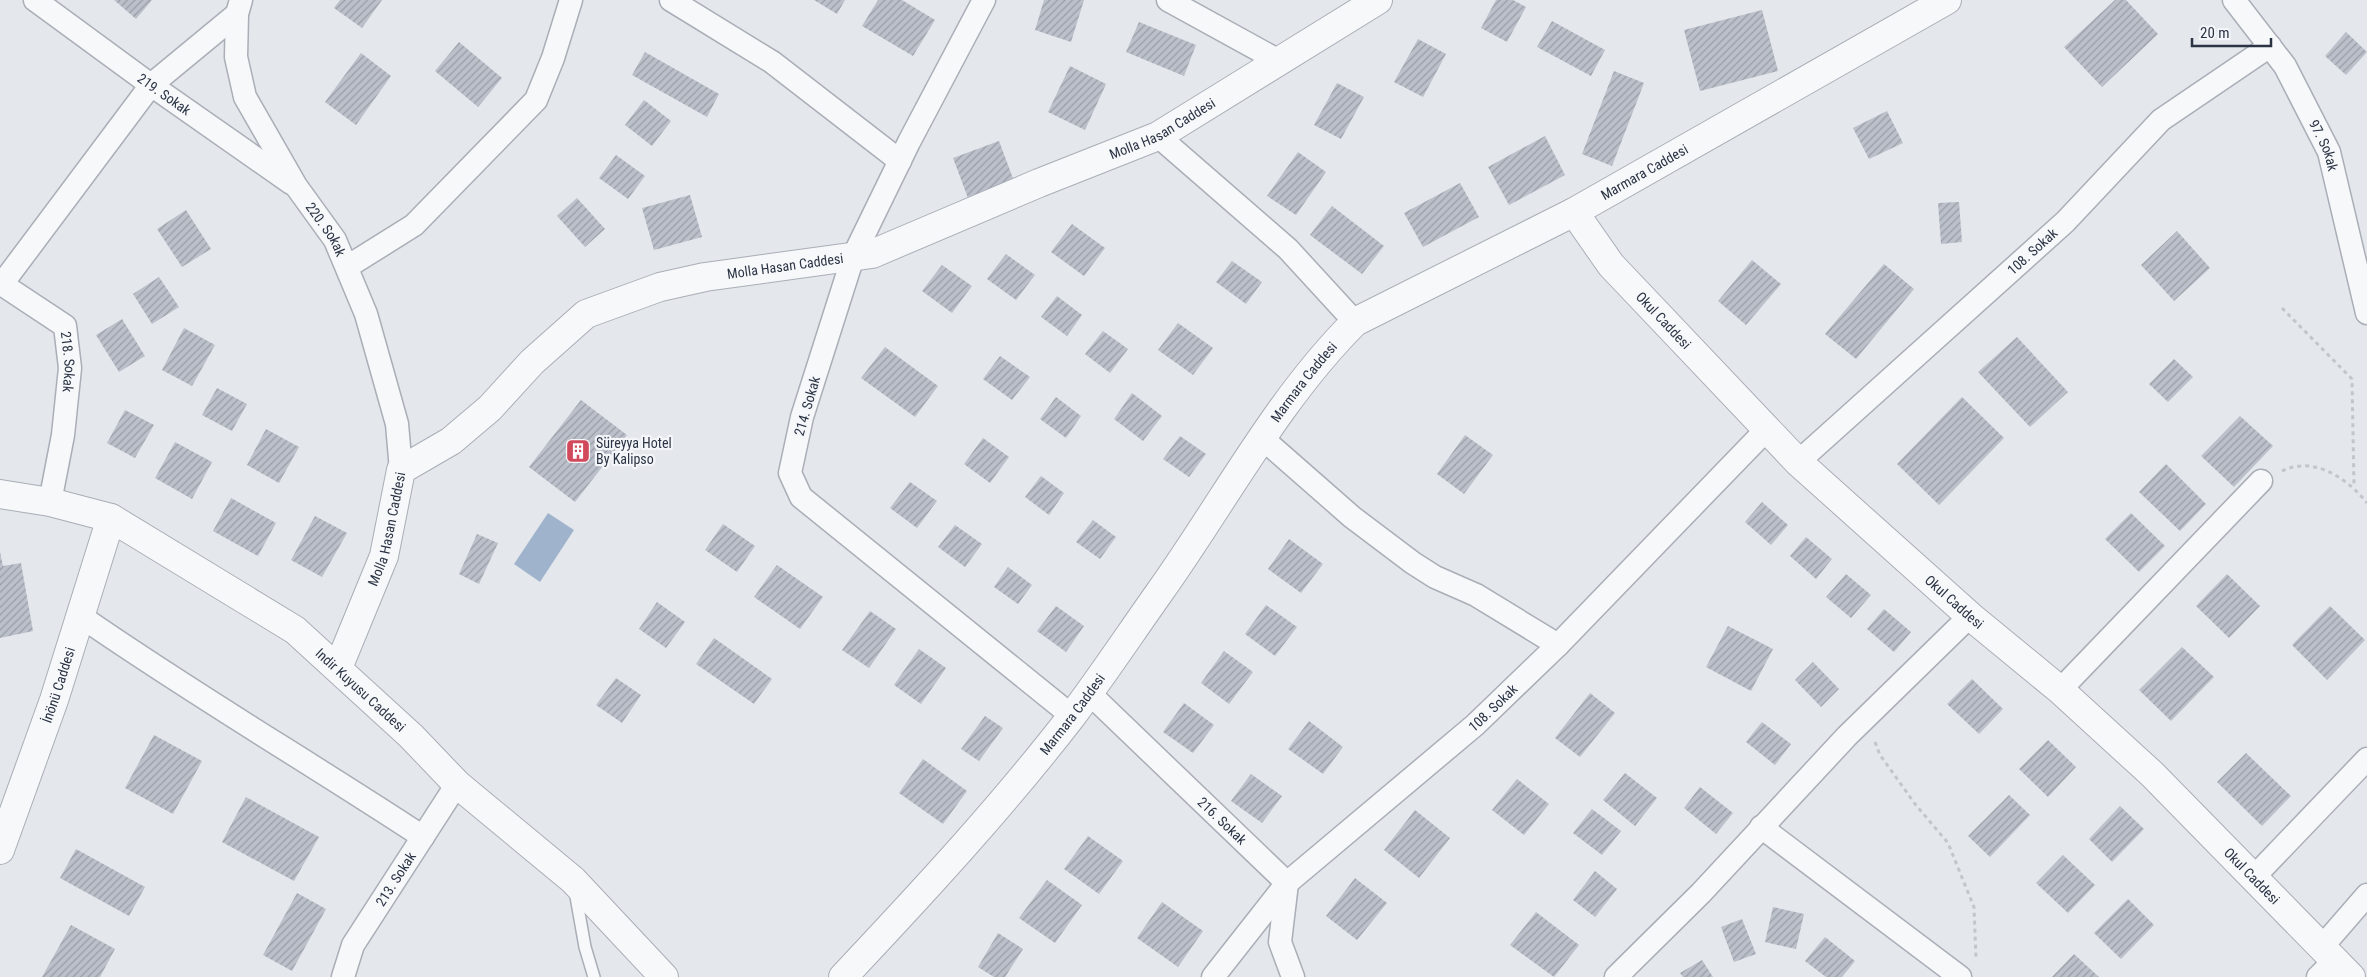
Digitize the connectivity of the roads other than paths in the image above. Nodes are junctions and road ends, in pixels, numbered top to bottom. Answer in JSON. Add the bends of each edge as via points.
{"nodes":[{"id":1,"x":35,"y":0,"type":"edge"},
{"id":2,"x":571,"y":0,"type":"edge"},
{"id":3,"x":671,"y":0,"type":"edge"},
{"id":4,"x":984,"y":0,"type":"edge"},
{"id":5,"x":1168,"y":0,"type":"edge"},
{"id":6,"x":1378,"y":0,"type":"edge"},
{"id":7,"x":1947,"y":0,"type":"edge"},
{"id":8,"x":2234,"y":0,"type":"edge"},
{"id":9,"x":239,"y":7,"type":"edge"},
{"id":10,"x":2270,"y":46,"type":"junction"},
{"id":11,"x":1279,"y":61,"type":"junction"},
{"id":12,"x":151,"y":85,"type":"junction"},
{"id":13,"x":1158,"y":136,"type":"junction"},
{"id":14,"x":900,"y":161,"type":"junction"},
{"id":15,"x":296,"y":186,"type":"junction"},
{"id":16,"x":1574,"y":212,"type":"junction"},
{"id":17,"x":852,"y":257,"type":"junction"},
{"id":18,"x":347,"y":268,"type":"junction"},
{"id":19,"x":1,"y":284,"type":"edge"},
{"id":20,"x":2367,"y":313,"type":"edge"},
{"id":21,"x":1356,"y":322,"type":"junction"},
{"id":22,"x":1767,"y":429,"type":"junction"},
{"id":23,"x":1262,"y":438,"type":"junction"},
{"id":24,"x":1798,"y":462,"type":"junction"},
{"id":25,"x":401,"y":470,"type":"junction"},
{"id":26,"x":2261,"y":481,"type":"road end"},
{"id":27,"x":0,"y":494,"type":"edge"},
{"id":28,"x":50,"y":502,"type":"junction"},
{"id":29,"x":111,"y":518,"type":"junction"},
{"id":30,"x":79,"y":615,"type":"junction"},
{"id":31,"x":1970,"y":616,"type":"junction"},
{"id":32,"x":1558,"y":645,"type":"junction"},
{"id":33,"x":338,"y":668,"type":"junction"},
{"id":34,"x":2060,"y":690,"type":"junction"},
{"id":35,"x":1088,"y":692,"type":"junction"},
{"id":36,"x":1072,"y":716,"type":"junction"},
{"id":37,"x":2367,"y":759,"type":"edge"},
{"id":38,"x":457,"y":784,"type":"junction"},
{"id":39,"x":1761,"y":827,"type":"junction"},
{"id":40,"x":423,"y":837,"type":"junction"},
{"id":41,"x":0,"y":850,"type":"edge"},
{"id":42,"x":2252,"y":878,"type":"junction"},
{"id":43,"x":573,"y":880,"type":"junction"},
{"id":44,"x":1287,"y":883,"type":"junction"},
{"id":45,"x":2367,"y":895,"type":"edge"},
{"id":46,"x":353,"y":945,"type":"junction"},
{"id":47,"x":2331,"y":966,"type":"edge"},
{"id":48,"x":1968,"y":972,"type":"edge"},
{"id":49,"x":1621,"y":976,"type":"edge"},
{"id":50,"x":334,"y":977,"type":"edge"},
{"id":51,"x":343,"y":977,"type":"edge"},
{"id":52,"x":594,"y":977,"type":"edge"},
{"id":53,"x":664,"y":977,"type":"edge"},
{"id":54,"x":842,"y":977,"type":"edge"},
{"id":55,"x":1213,"y":977,"type":"edge"},
{"id":56,"x":1293,"y":977,"type":"edge"}],
"edges":[{"from":1,"to":12,"type":"street","name":"219. Sokak"},
{"from":2,"to":18,"type":"street","via":[[536,100],[414,225]]},
{"from":3,"to":14,"type":"street","via":[[772,62]]},
{"from":4,"to":14,"type":"street","name":"214. Sokak"},
{"from":5,"to":11,"type":"street"},
{"from":6,"to":11,"type":"street","name":"Molla Hasan Caddesi"},
{"from":7,"to":16,"type":"street","name":"Marmara Caddesi"},
{"from":8,"to":10,"type":"street","name":"97. Sokak"},
{"from":9,"to":12,"type":"street"},
{"from":9,"to":15,"type":"street","name":"220. Sokak","via":[[236,57],[245,97]]},
{"from":10,"to":20,"type":"street","name":"97. Sokak","via":[[2285,66],[2329,152]]},
{"from":10,"to":24,"type":"street","name":"108. Sokak","via":[[2161,120],[2065,222]]},
{"from":11,"to":13,"type":"street","name":"Molla Hasan Caddesi"},
{"from":12,"to":15,"type":"street","name":"219. Sokak"},
{"from":12,"to":19,"type":"street"},
{"from":13,"to":17,"type":"street","name":"Molla Hasan Caddesi","via":[[872,254]]},
{"from":13,"to":21,"type":"street","via":[[1288,249]]},
{"from":14,"to":17,"type":"street","name":"214. Sokak"},
{"from":15,"to":18,"type":"street","name":"220. Sokak","via":[[335,240]]},
{"from":16,"to":21,"type":"street","name":"Marmara Caddesi"},
{"from":16,"to":22,"type":"street","name":"Okul Caddesi","via":[[1611,264]]},
{"from":17,"to":25,"type":"street","name":"Molla Hasan Caddesi","via":[[705,277],[660,287],[586,314],[532,362],[490,408],[451,441]]},
{"from":17,"to":36,"type":"street","name":"214. Sokak","via":[[802,417],[790,473],[801,497]]},
{"from":18,"to":25,"type":"street","name":"220. Sokak","via":[[366,314],[397,424]]},
{"from":19,"to":28,"type":"street","name":"218. Sokak","via":[[65,326],[70,368],[63,435]]},
{"from":21,"to":23,"type":"street","name":"Marmara Caddesi","via":[[1329,348]]},
{"from":22,"to":24,"type":"street","name":"Okul Caddesi"},
{"from":22,"to":32,"type":"street","name":"108. Sokak"},
{"from":23,"to":32,"type":"street","via":[[1412,563],[1476,595]]},
{"from":23,"to":35,"type":"street","name":"Marmara Caddesi","via":[[1190,550]]},
{"from":24,"to":31,"type":"street","name":"Okul Caddesi"},
{"from":25,"to":33,"type":"street","name":"Molla Hasan Caddesi","via":[[384,556]]},
{"from":26,"to":34,"type":"street"},
{"from":27,"to":28,"type":"street","name":"Indir Kuyusu Caddesi"},
{"from":28,"to":29,"type":"street","name":"Indir Kuyusu Caddesi"},
{"from":29,"to":30,"type":"street","name":"İnönü Caddesi"},
{"from":29,"to":33,"type":"street","name":"Indir Kuyusu Caddesi","via":[[296,630]]},
{"from":30,"to":40,"type":"street","via":[[144,660]]},
{"from":30,"to":41,"type":"street","name":"İnönü Caddesi","via":[[54,700]]},
{"from":31,"to":34,"type":"street","name":"Okul Caddesi"},
{"from":31,"to":39,"type":"street"},
{"from":32,"to":44,"type":"street","name":"108. Sokak","via":[[1475,725]]},
{"from":33,"to":38,"type":"street","name":"Indir Kuyusu Caddesi"},
{"from":34,"to":42,"type":"street","name":"Okul Caddesi","via":[[2152,774]]},
{"from":35,"to":36,"type":"street","name":"Marmara Caddesi"},
{"from":35,"to":44,"type":"street","name":"216. Sokak"},
{"from":36,"to":54,"type":"street","name":"Marmara Caddesi","via":[[951,862]]},
{"from":37,"to":42,"type":"street"},
{"from":38,"to":40,"type":"street","name":"213. Sokak"},
{"from":38,"to":43,"type":"street","name":"Indir Kuyusu Caddesi"},
{"from":39,"to":48,"type":"street"},
{"from":39,"to":49,"type":"street"},
{"from":40,"to":46,"type":"street","name":"213. Sokak"},
{"from":42,"to":47,"type":"street","name":"Okul Caddesi"},
{"from":43,"to":52,"type":"lane"},
{"from":43,"to":53,"type":"street","name":"Indir Kuyusu Caddesi"},
{"from":44,"to":55,"type":"street","name":"108. Sokak"},
{"from":44,"to":56,"type":"street","via":[[1280,942]]},
{"from":45,"to":47,"type":"street"},
{"from":46,"to":50,"type":"street"},
{"from":46,"to":51,"type":"street","name":"213. Sokak"}]}
